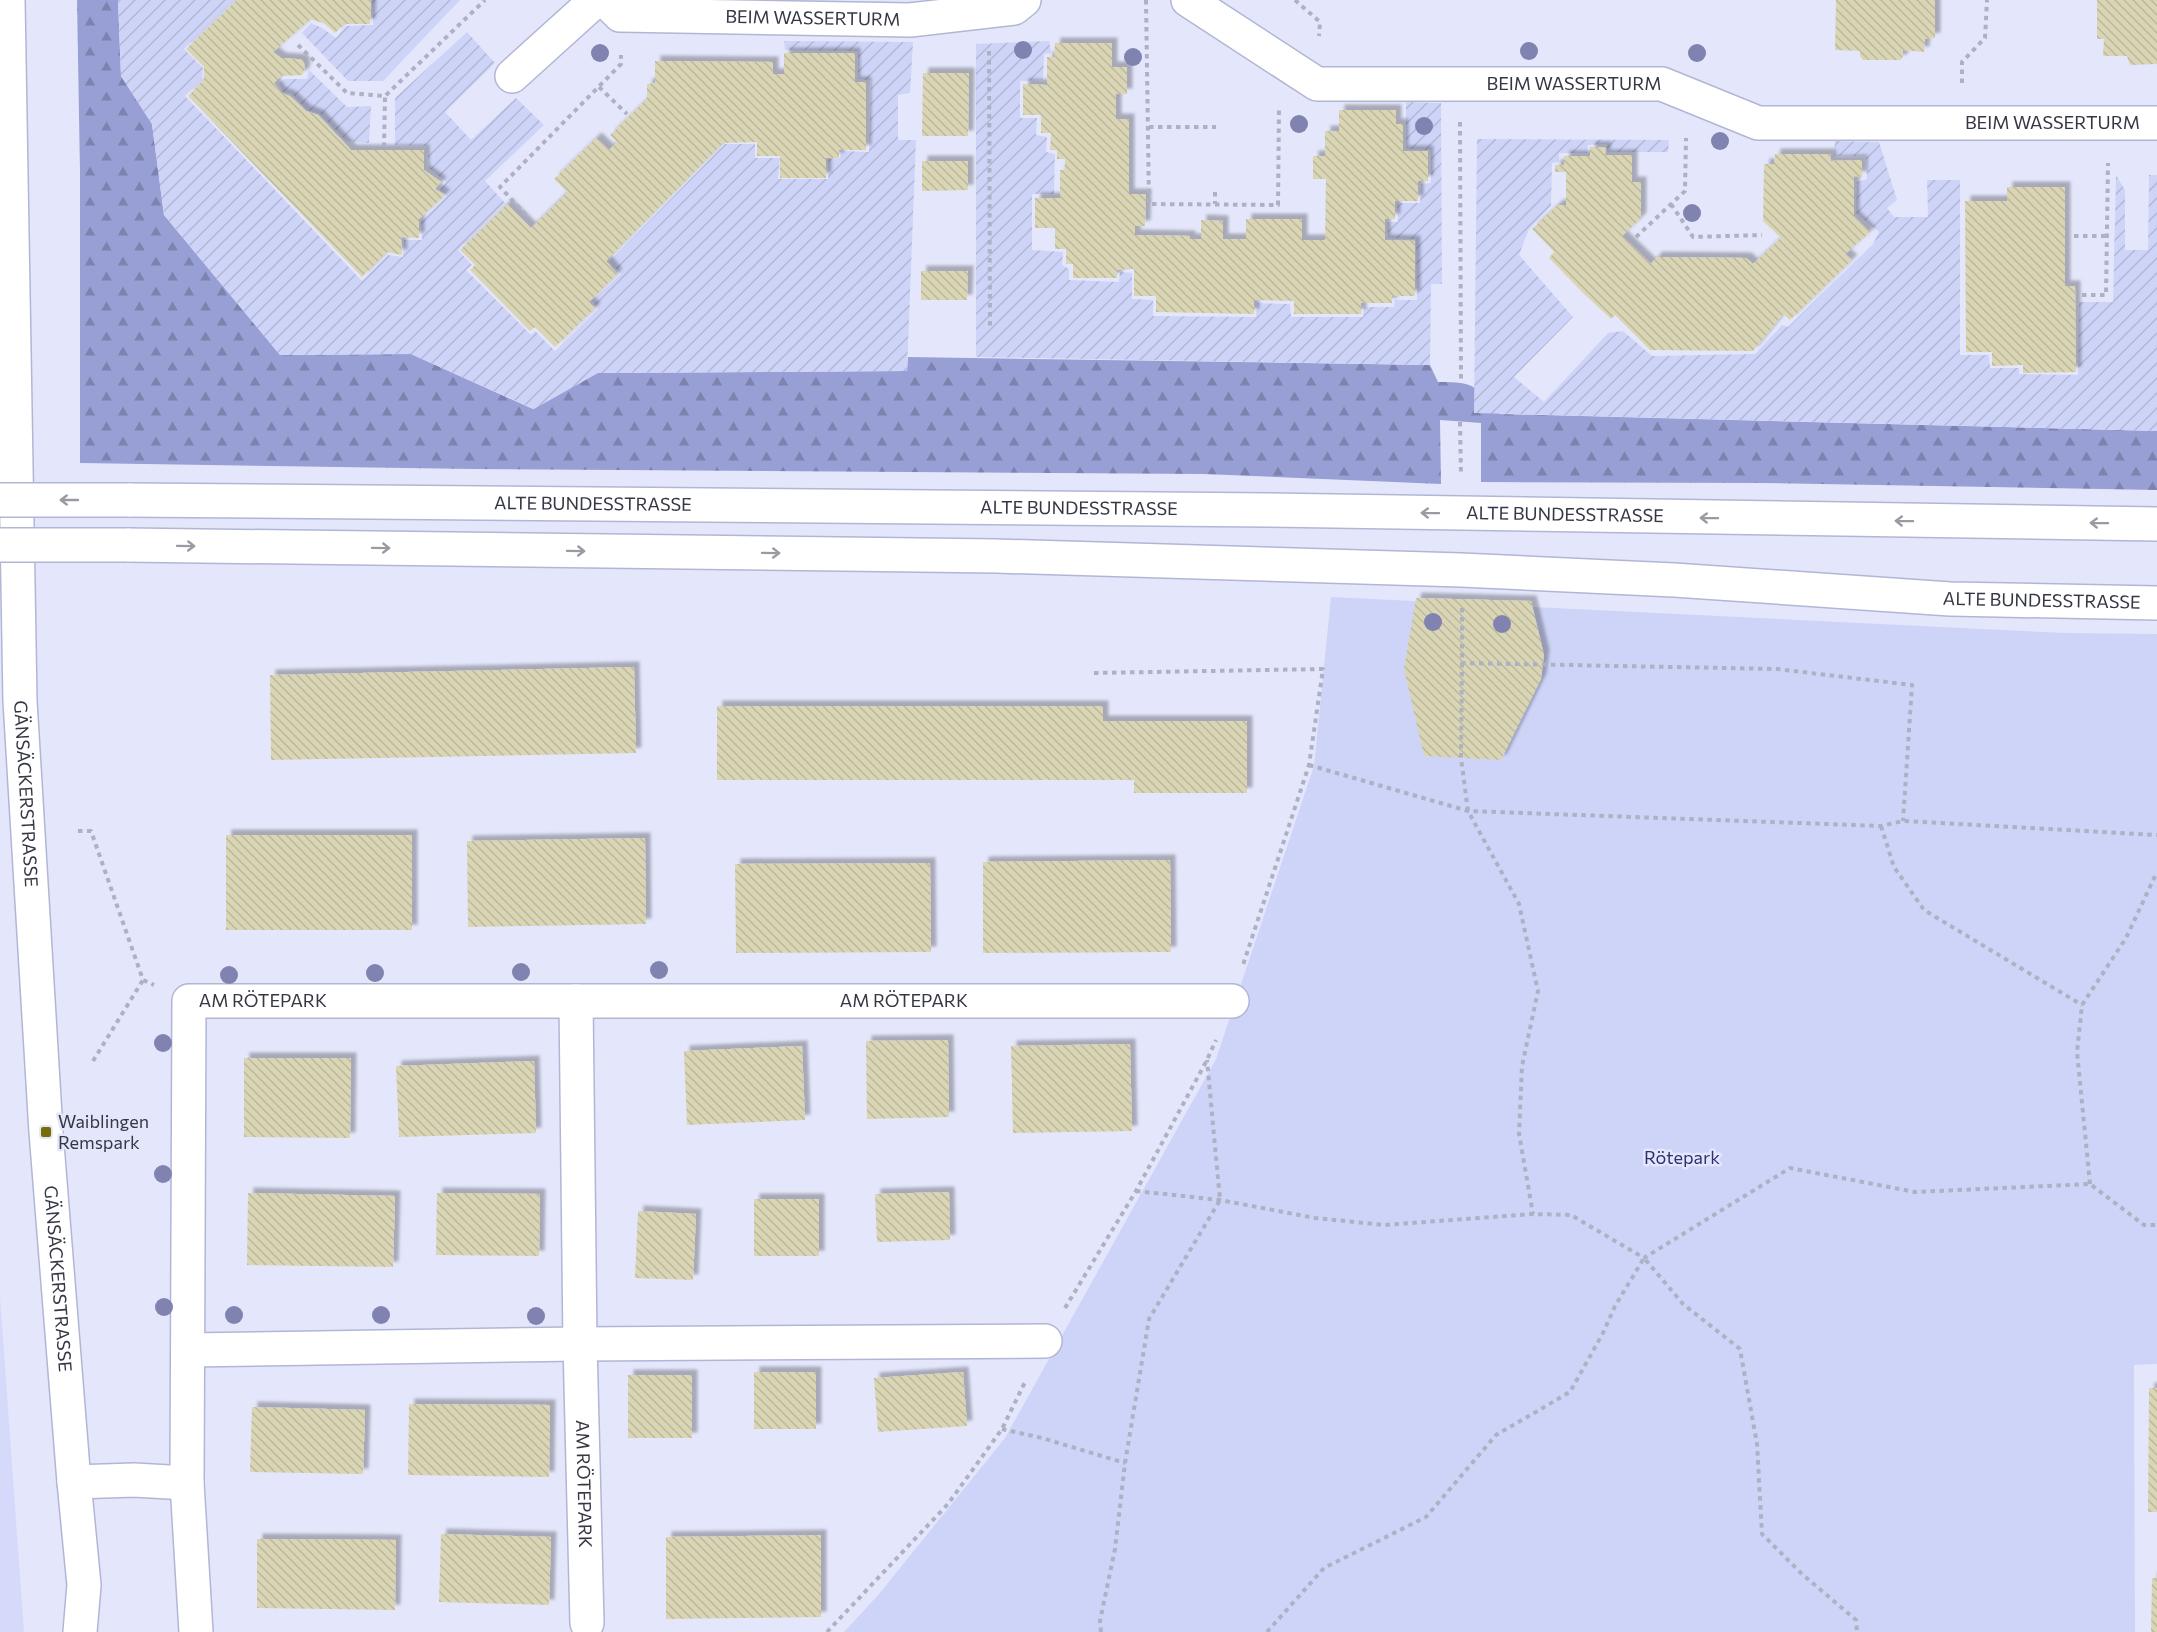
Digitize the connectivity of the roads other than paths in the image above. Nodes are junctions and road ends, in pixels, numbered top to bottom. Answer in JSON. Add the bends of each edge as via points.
{"nodes":[{"id":1,"x":8,"y":0,"type":"edge"},
{"id":2,"x":1024,"y":0,"type":"edge"},
{"id":3,"x":607,"y":5,"type":"edge"},
{"id":4,"x":1207,"y":20,"type":"edge"},
{"id":5,"x":512,"y":76,"type":"dead end"},
{"id":6,"x":2157,"y":123,"type":"edge"},
{"id":7,"x":0,"y":500,"type":"edge"},
{"id":8,"x":2157,"y":524,"type":"edge"},
{"id":9,"x":0,"y":545,"type":"edge"},
{"id":10,"x":2157,"y":603,"type":"edge"},
{"id":11,"x":576,"y":1001,"type":"junction"},
{"id":12,"x":1232,"y":1001,"type":"road end"},
{"id":13,"x":1045,"y":1341,"type":"road end"},
{"id":14,"x":580,"y":1344,"type":"junction"},
{"id":15,"x":188,"y":1350,"type":"junction"},
{"id":16,"x":74,"y":1482,"type":"junction"},
{"id":17,"x":187,"y":1483,"type":"junction"},
{"id":18,"x":84,"y":1585,"type":"junction"},
{"id":19,"x":587,"y":1623,"type":"dead end"},
{"id":20,"x":81,"y":1632,"type":"edge"},
{"id":21,"x":99,"y":1632,"type":"edge"},
{"id":22,"x":196,"y":1632,"type":"edge"}],
"edges":[{"from":1,"to":16,"type":"street","name":"GÄNSÄCKERSTRASSE","via":[[20,701],[46,1132]]},
{"from":2,"to":3,"type":"street","name":"BEIM WASSERTURM","via":[[1014,8],[910,20]]},
{"from":3,"to":5,"type":"street"},
{"from":4,"to":6,"type":"street","name":"BEIM WASSERTURM","via":[[1317,84],[1662,84],[1758,123]]},
{"from":8,"to":7,"type":"street","name":"ALTE BUNDESSTRASSE","one_way":true,"bridge":true,"via":[[1270,510]]},
{"from":9,"to":10,"type":"street","name":"ALTE BUNDESSTRASSE","one_way":true,"bridge":true,"via":[[1008,556],[1674,580],[1950,599]]},
{"from":11,"to":12,"type":"street","name":"AM RÖTEPARK"},
{"from":11,"to":14,"type":"street","name":"AM RÖTEPARK"},
{"from":11,"to":15,"type":"street","name":"AM RÖTEPARK","via":[[189,1001]]},
{"from":13,"to":14,"type":"street"},
{"from":14,"to":15,"type":"street"},
{"from":14,"to":19,"type":"street","name":"AM RÖTEPARK"},
{"from":15,"to":17,"type":"street","name":"AM RÖTEPARK"},
{"from":16,"to":17,"type":"street"},
{"from":16,"to":18,"type":"street","name":"GÄNSÄCKERSTRASSE"},
{"from":17,"to":22,"type":"street","name":"AM RÖTEPARK"},
{"from":18,"to":20,"type":"street","name":"GÄNSÄCKERSTRASSE"},
{"from":18,"to":21,"type":"street","name":"GÄNSÄCKERSTRASSE"}]}
